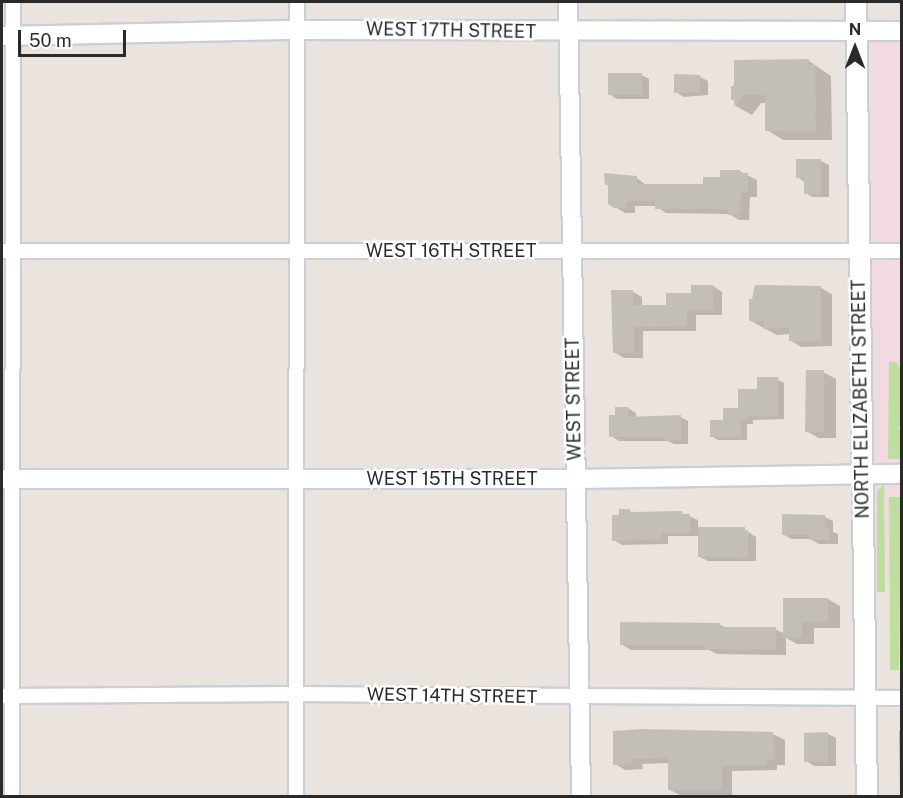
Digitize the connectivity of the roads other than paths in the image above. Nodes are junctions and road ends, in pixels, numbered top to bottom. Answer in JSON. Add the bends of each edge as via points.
{"nodes":[{"id":1,"x":13,"y":2,"type":"edge"},
{"id":2,"x":297,"y":2,"type":"edge"},
{"id":3,"x":568,"y":2,"type":"edge"},
{"id":4,"x":856,"y":2,"type":"edge"},
{"id":5,"x":297,"y":30,"type":"junction"},
{"id":6,"x":856,"y":30,"type":"junction"},
{"id":7,"x":902,"y":31,"type":"edge"},
{"id":8,"x":569,"y":32,"type":"junction"},
{"id":9,"x":7,"y":36,"type":"edge"},
{"id":10,"x":7,"y":251,"type":"edge"},
{"id":11,"x":298,"y":251,"type":"junction"},
{"id":12,"x":571,"y":251,"type":"junction"},
{"id":13,"x":860,"y":251,"type":"junction"},
{"id":14,"x":902,"y":251,"type":"edge"},
{"id":15,"x":902,"y":474,"type":"edge"},
{"id":16,"x":861,"y":475,"type":"junction"},
{"id":17,"x":7,"y":479,"type":"edge"},
{"id":18,"x":297,"y":479,"type":"junction"},
{"id":19,"x":575,"y":479,"type":"junction"},
{"id":20,"x":295,"y":694,"type":"junction"},
{"id":21,"x":7,"y":696,"type":"edge"},
{"id":22,"x":579,"y":698,"type":"junction"},
{"id":23,"x":902,"y":698,"type":"edge"},
{"id":24,"x":865,"y":699,"type":"junction"},
{"id":25,"x":12,"y":796,"type":"edge"},
{"id":26,"x":296,"y":796,"type":"edge"},
{"id":27,"x":581,"y":796,"type":"edge"},
{"id":28,"x":867,"y":796,"type":"edge"}],
"edges":[{"from":1,"to":9,"type":"street"},
{"from":2,"to":5,"type":"street"},
{"from":3,"to":8,"type":"street","name":"WEST STREET"},
{"from":4,"to":6,"type":"main road","name":"NORTH ELIZABETH STREET"},
{"from":5,"to":8,"type":"street","name":"WEST 17TH STREET"},
{"from":5,"to":9,"type":"street","name":"WEST 17TH STREET"},
{"from":5,"to":11,"type":"street"},
{"from":6,"to":7,"type":"street","name":"WEST 17TH STREET"},
{"from":6,"to":8,"type":"street","name":"WEST 17TH STREET"},
{"from":6,"to":13,"type":"main road","name":"NORTH ELIZABETH STREET"},
{"from":8,"to":12,"type":"street","name":"WEST STREET"},
{"from":9,"to":10,"type":"street"},
{"from":10,"to":11,"type":"street","name":"WEST 16TH STREET"},
{"from":10,"to":17,"type":"street"},
{"from":11,"to":12,"type":"street","name":"WEST 16TH STREET"},
{"from":11,"to":18,"type":"street"},
{"from":12,"to":13,"type":"street","name":"WEST 16TH STREET"},
{"from":12,"to":19,"type":"street","name":"WEST STREET"},
{"from":13,"to":14,"type":"street","name":"WEST 16TH STREET"},
{"from":13,"to":16,"type":"main road","name":"NORTH ELIZABETH STREET"},
{"from":15,"to":16,"type":"street","name":"WEST 15TH STREET"},
{"from":16,"to":19,"type":"street","name":"WEST 15TH STREET"},
{"from":16,"to":24,"type":"main road","name":"NORTH ELIZABETH STREET"},
{"from":17,"to":18,"type":"street","name":"WEST 15TH STREET"},
{"from":17,"to":21,"type":"street"},
{"from":18,"to":19,"type":"street","name":"WEST 15TH STREET"},
{"from":18,"to":20,"type":"street"},
{"from":19,"to":22,"type":"street","name":"WEST STREET"},
{"from":20,"to":21,"type":"street","name":"WEST 14TH STREET"},
{"from":20,"to":22,"type":"street","name":"WEST 14TH STREET"},
{"from":20,"to":26,"type":"street"},
{"from":21,"to":25,"type":"street"},
{"from":22,"to":24,"type":"street","name":"WEST 14TH STREET"},
{"from":22,"to":27,"type":"street","name":"WEST STREET"},
{"from":23,"to":24,"type":"street","name":"WEST 14TH STREET"},
{"from":24,"to":28,"type":"main road","name":"NORTH ELIZABETH STREET"}]}
